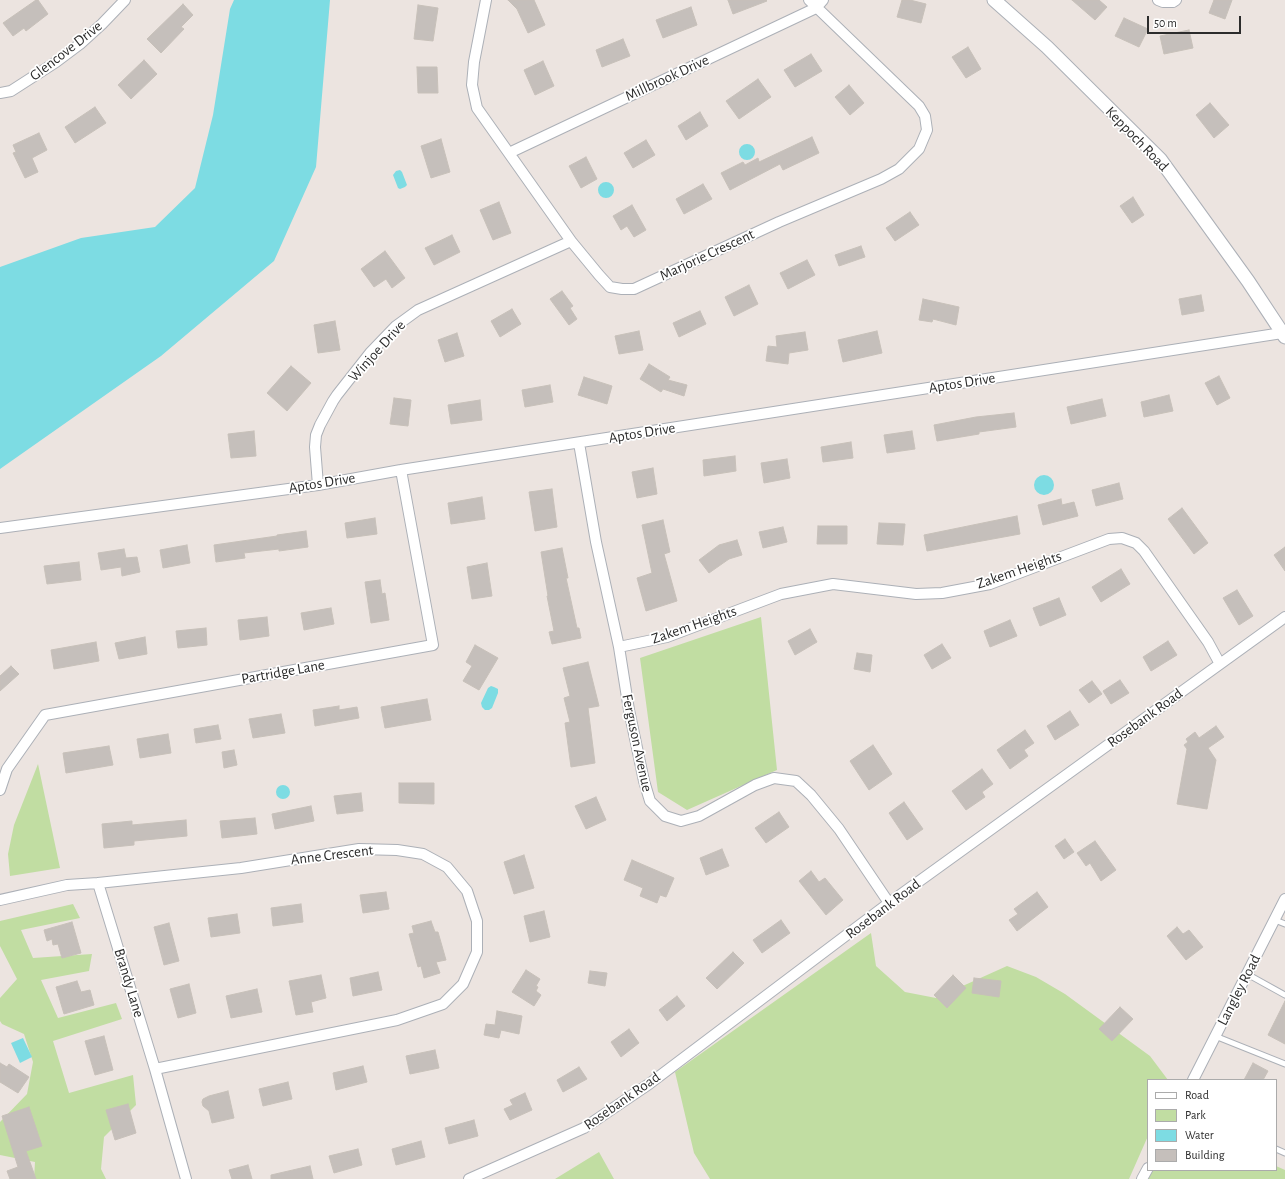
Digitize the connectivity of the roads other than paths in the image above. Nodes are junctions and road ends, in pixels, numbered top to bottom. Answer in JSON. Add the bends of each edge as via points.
{"nodes":[{"id":1,"x":125,"y":0,"type":"edge"},
{"id":2,"x":486,"y":0,"type":"edge"},
{"id":3,"x":809,"y":0,"type":"edge"},
{"id":4,"x":823,"y":0,"type":"edge"},
{"id":5,"x":994,"y":0,"type":"edge"},
{"id":6,"x":1158,"y":0,"type":"edge"},
{"id":7,"x":1176,"y":0,"type":"edge"},
{"id":8,"x":816,"y":8,"type":"junction"},
{"id":9,"x":0,"y":93,"type":"edge"},
{"id":10,"x":509,"y":153,"type":"junction"},
{"id":11,"x":571,"y":241,"type":"junction"},
{"id":12,"x":1284,"y":335,"type":"edge"},
{"id":13,"x":579,"y":443,"type":"junction"},
{"id":14,"x":401,"y":470,"type":"junction"},
{"id":15,"x":318,"y":485,"type":"junction"},
{"id":16,"x":0,"y":528,"type":"edge"},
{"id":17,"x":1285,"y":617,"type":"edge"},
{"id":18,"x":619,"y":647,"type":"junction"},
{"id":19,"x":1220,"y":664,"type":"junction"},
{"id":20,"x":0,"y":790,"type":"edge"},
{"id":21,"x":98,"y":883,"type":"junction"},
{"id":22,"x":0,"y":900,"type":"edge"},
{"id":23,"x":1285,"y":900,"type":"edge"},
{"id":24,"x":889,"y":903,"type":"junction"},
{"id":25,"x":1275,"y":920,"type":"junction"},
{"id":26,"x":1285,"y":924,"type":"edge"},
{"id":27,"x":1247,"y":974,"type":"junction"},
{"id":28,"x":1285,"y":995,"type":"edge"},
{"id":29,"x":1215,"y":1036,"type":"junction"},
{"id":30,"x":1285,"y":1064,"type":"edge"},
{"id":31,"x":155,"y":1069,"type":"junction"},
{"id":32,"x":1194,"y":1079,"type":"edge"},
{"id":33,"x":1147,"y":1170,"type":"edge"},
{"id":34,"x":186,"y":1179,"type":"edge"},
{"id":35,"x":469,"y":1179,"type":"edge"},
{"id":36,"x":1142,"y":1179,"type":"edge"}],
"edges":[{"from":1,"to":9,"type":"street","name":"Glencove Drive","via":[[85,39],[56,62],[10,91]]},
{"from":2,"to":10,"type":"street","name":"Marjorie Crescent","via":[[472,86],[477,108]]},
{"from":3,"to":8,"type":"street","name":"Marjorie Crescent"},
{"from":4,"to":8,"type":"street","name":"Millbrook Drive"},
{"from":5,"to":12,"type":"street","name":"Keppoch Road","via":[[1047,47],[1160,159]]},
{"from":6,"to":7,"type":"street"},
{"from":8,"to":10,"type":"street","name":"Millbrook Drive"},
{"from":8,"to":11,"type":"street","name":"Marjorie Crescent","via":[[908,96],[925,116],[927,130],[919,149],[899,169],[634,289],[610,287]]},
{"from":10,"to":11,"type":"street","name":"Marjorie Crescent"},
{"from":11,"to":15,"type":"street","name":"Winjoe Drive","via":[[418,310],[396,326],[370,353],[332,401],[320,425],[315,447]]},
{"from":12,"to":13,"type":"street","name":"Aptos Drive"},
{"from":13,"to":14,"type":"street","name":"Aptos Drive"},
{"from":13,"to":18,"type":"street","name":"Ferguson Avenue","via":[[596,542]]},
{"from":14,"to":15,"type":"street","name":"Aptos Drive"},
{"from":14,"to":20,"type":"street","name":"Partridge Lane","via":[[433,645],[45,715],[7,769]]},
{"from":15,"to":16,"type":"street","name":"Aptos Drive"},
{"from":17,"to":19,"type":"street","name":"Rosebank Road"},
{"from":18,"to":19,"type":"street","name":"Zakem Heights","via":[[667,637],[781,594],[833,584],[916,594],[942,593],[990,584],[1102,541],[1122,538],[1136,543],[1144,551],[1208,642]]},
{"from":18,"to":24,"type":"street","name":"Ferguson Avenue","via":[[644,781],[650,801],[665,816],[681,821],[699,816],[755,785],[774,778],[796,780],[839,829]]},
{"from":19,"to":24,"type":"street","name":"Rosebank Road"},
{"from":21,"to":22,"type":"street","via":[[67,885]]},
{"from":21,"to":31,"type":"street","name":"Brandy Lane"},
{"from":21,"to":31,"type":"street","name":"Anne Crescent","via":[[241,868],[359,849],[397,850],[423,854],[447,867],[467,891],[477,921],[477,952],[462,984],[443,1004],[397,1020]]},
{"from":23,"to":25,"type":"street","name":"Langley Road"},
{"from":24,"to":35,"type":"street","name":"Rosebank Road","via":[[649,1084],[584,1128]]},
{"from":25,"to":26,"type":"lane"},
{"from":25,"to":27,"type":"street","name":"Langley Road"},
{"from":27,"to":28,"type":"lane"},
{"from":27,"to":29,"type":"street","name":"Langley Road"},
{"from":29,"to":30,"type":"lane"},
{"from":29,"to":32,"type":"street","name":"Langley Road"},
{"from":31,"to":34,"type":"street","name":"Brandy Lane"},
{"from":33,"to":36,"type":"street"}]}
